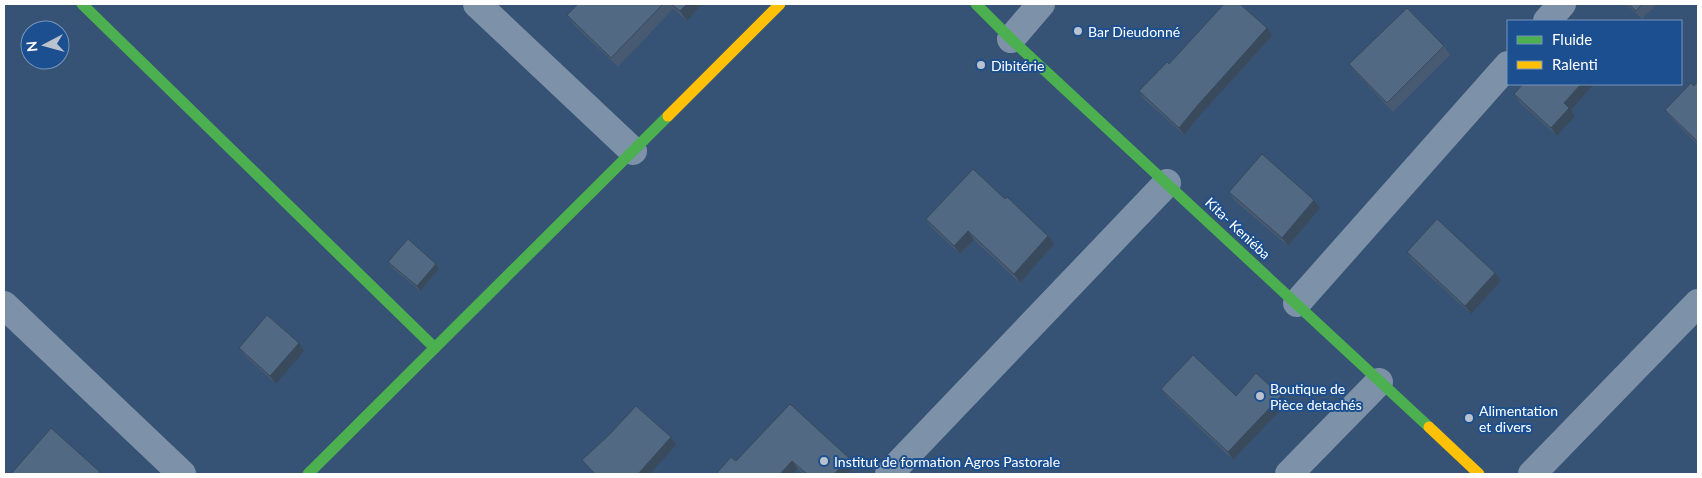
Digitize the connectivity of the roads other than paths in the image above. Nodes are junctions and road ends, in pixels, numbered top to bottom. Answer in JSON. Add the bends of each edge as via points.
{"nodes":[{"id":1,"x":82,"y":4,"type":"edge"},
{"id":2,"x":477,"y":4,"type":"edge"},
{"id":3,"x":780,"y":4,"type":"edge"},
{"id":4,"x":976,"y":4,"type":"edge"},
{"id":5,"x":1041,"y":4,"type":"edge"},
{"id":6,"x":1562,"y":4,"type":"edge"},
{"id":7,"x":1548,"y":20,"type":"edge"},
{"id":8,"x":1011,"y":39,"type":"junction"},
{"id":9,"x":1507,"y":65,"type":"edge"},
{"id":10,"x":633,"y":151,"type":"junction"},
{"id":11,"x":1167,"y":183,"type":"junction"},
{"id":12,"x":1297,"y":303,"type":"junction"},
{"id":13,"x":1698,"y":303,"type":"edge"},
{"id":14,"x":4,"y":304,"type":"edge"},
{"id":15,"x":435,"y":348,"type":"junction"},
{"id":16,"x":1380,"y":382,"type":"junction"},
{"id":17,"x":182,"y":474,"type":"edge"},
{"id":18,"x":308,"y":474,"type":"edge"},
{"id":19,"x":889,"y":474,"type":"edge"},
{"id":20,"x":1290,"y":474,"type":"edge"},
{"id":21,"x":1478,"y":474,"type":"edge"},
{"id":22,"x":1532,"y":474,"type":"edge"}],
"edges":[{"from":1,"to":15,"type":"street"},
{"from":2,"to":10,"type":"street"},
{"from":3,"to":10,"type":"street"},
{"from":4,"to":8,"type":"street","name":"Kita- Keniéba"},
{"from":5,"to":8,"type":"street"},
{"from":6,"to":7,"type":"street"},
{"from":8,"to":11,"type":"street","name":"Kita- Keniéba"},
{"from":9,"to":12,"type":"street"},
{"from":10,"to":15,"type":"street"},
{"from":11,"to":12,"type":"street","name":"Kita- Keniéba"},
{"from":11,"to":19,"type":"street"},
{"from":12,"to":16,"type":"street","name":"Kita- Keniéba"},
{"from":13,"to":22,"type":"street"},
{"from":14,"to":17,"type":"street"},
{"from":15,"to":18,"type":"street"},
{"from":16,"to":20,"type":"street"},
{"from":16,"to":21,"type":"street","name":"Kita- Keniéba"}]}
